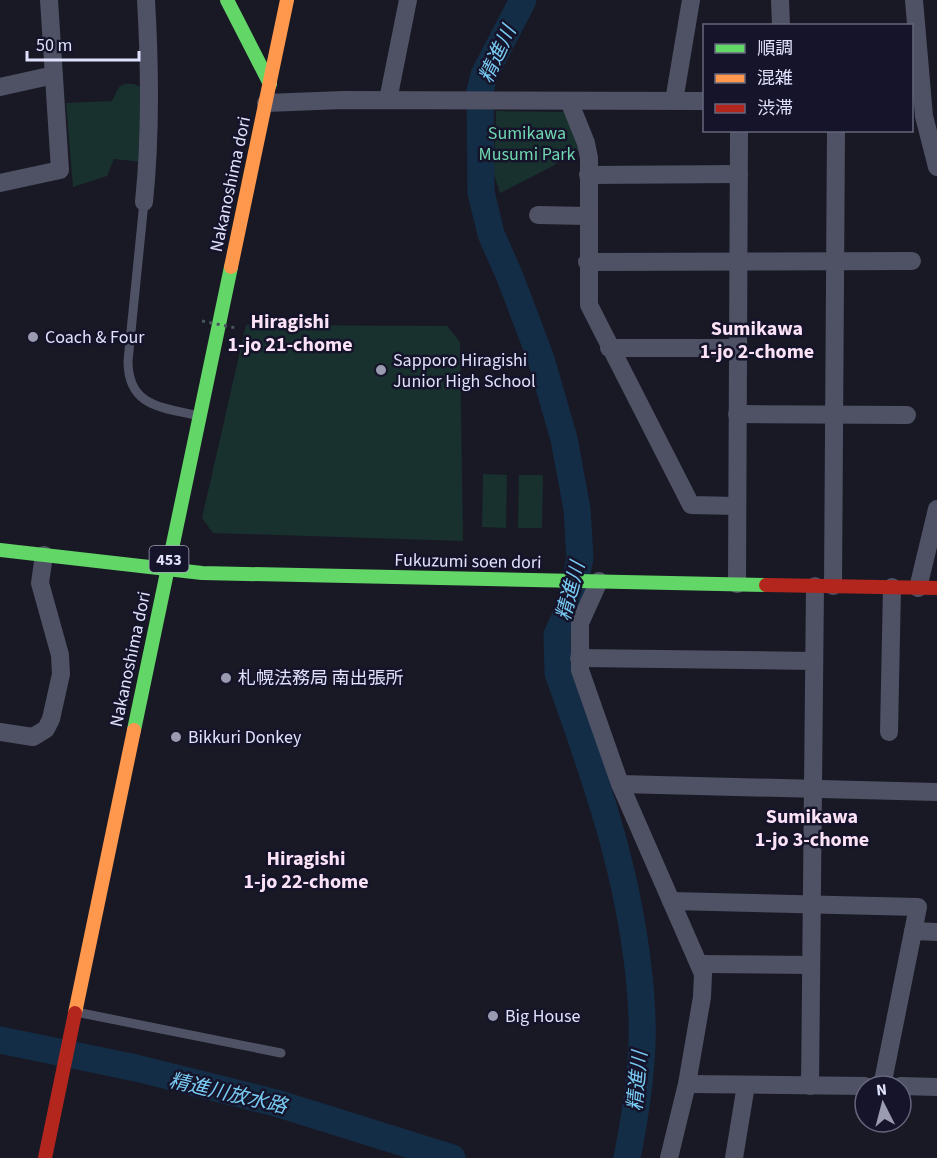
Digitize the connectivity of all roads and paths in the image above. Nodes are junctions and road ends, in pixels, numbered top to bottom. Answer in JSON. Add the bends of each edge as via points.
{"nodes":[{"id":1,"x":49,"y":0,"type":"edge"},
{"id":2,"x":146,"y":0,"type":"edge"},
{"id":3,"x":227,"y":0,"type":"edge"},
{"id":4,"x":287,"y":0,"type":"edge"},
{"id":5,"x":408,"y":0,"type":"edge"},
{"id":6,"x":691,"y":0,"type":"edge"},
{"id":7,"x":780,"y":0,"type":"edge"},
{"id":8,"x":914,"y":0,"type":"edge"},
{"id":9,"x":781,"y":24,"type":"edge"},
{"id":10,"x":54,"y":75,"type":"junction"},
{"id":11,"x":270,"y":84,"type":"junction"},
{"id":12,"x":0,"y":87,"type":"edge"},
{"id":13,"x":388,"y":100,"type":"junction"},
{"id":14,"x":569,"y":101,"type":"junction"},
{"id":15,"x":674,"y":101,"type":"junction"},
{"id":16,"x":703,"y":101,"type":"edge"},
{"id":17,"x":924,"y":102,"type":"edge"},
{"id":18,"x":266,"y":103,"type":"junction"},
{"id":19,"x":739,"y":132,"type":"edge"},
{"id":20,"x":836,"y":132,"type":"edge"},
{"id":21,"x":937,"y":167,"type":"edge"},
{"id":22,"x":739,"y":174,"type":"junction"},
{"id":23,"x":588,"y":175,"type":"junction"},
{"id":24,"x":0,"y":183,"type":"edge"},
{"id":25,"x":144,"y":202,"type":"joint"},
{"id":26,"x":538,"y":215,"type":"dead end"},
{"id":27,"x":587,"y":216,"type":"junction"},
{"id":28,"x":835,"y":261,"type":"junction"},
{"id":29,"x":912,"y":261,"type":"dead end"},
{"id":30,"x":587,"y":262,"type":"junction"},
{"id":31,"x":738,"y":262,"type":"junction"},
{"id":32,"x":202,"y":321,"type":"dead end"},
{"id":33,"x":236,"y":328,"type":"dead end"},
{"id":34,"x":609,"y":348,"type":"junction"},
{"id":35,"x":738,"y":348,"type":"junction"},
{"id":36,"x":737,"y":414,"type":"junction"},
{"id":37,"x":834,"y":414,"type":"junction"},
{"id":38,"x":907,"y":415,"type":"dead end"},
{"id":39,"x":200,"y":416,"type":"junction"},
{"id":40,"x":737,"y":506,"type":"junction"},
{"id":41,"x":937,"y":509,"type":"edge"},
{"id":42,"x":7,"y":551,"type":"edge"},
{"id":43,"x":44,"y":555,"type":"junction"},
{"id":44,"x":167,"y":570,"type":"junction"},
{"id":45,"x":591,"y":581,"type":"junction"},
{"id":46,"x":737,"y":584,"type":"junction"},
{"id":47,"x":815,"y":586,"type":"junction"},
{"id":48,"x":833,"y":586,"type":"junction"},
{"id":49,"x":892,"y":587,"type":"junction"},
{"id":50,"x":918,"y":588,"type":"junction"},
{"id":51,"x":937,"y":588,"type":"edge"},
{"id":52,"x":579,"y":658,"type":"junction"},
{"id":53,"x":814,"y":661,"type":"junction"},
{"id":54,"x":0,"y":732,"type":"edge"},
{"id":55,"x":889,"y":732,"type":"dead end"},
{"id":56,"x":620,"y":784,"type":"junction"},
{"id":57,"x":812,"y":789,"type":"junction"},
{"id":58,"x":937,"y":792,"type":"edge"},
{"id":59,"x":671,"y":901,"type":"junction"},
{"id":60,"x":811,"y":905,"type":"junction"},
{"id":61,"x":913,"y":931,"type":"junction"},
{"id":62,"x":937,"y":932,"type":"edge"},
{"id":63,"x":699,"y":964,"type":"junction"},
{"id":64,"x":811,"y":965,"type":"junction"},
{"id":65,"x":75,"y":1012,"type":"junction"},
{"id":66,"x":280,"y":1053,"type":"dead end"},
{"id":67,"x":884,"y":1074,"type":"edge"},
{"id":68,"x":687,"y":1084,"type":"junction"},
{"id":69,"x":746,"y":1085,"type":"junction"},
{"id":70,"x":810,"y":1086,"type":"junction"},
{"id":71,"x":853,"y":1086,"type":"edge"},
{"id":72,"x":913,"y":1086,"type":"edge"},
{"id":73,"x":937,"y":1087,"type":"edge"},
{"id":74,"x":45,"y":1158,"type":"edge"},
{"id":75,"x":669,"y":1158,"type":"edge"},
{"id":76,"x":734,"y":1158,"type":"edge"}],
"edges":[{"from":1,"to":10,"type":"street"},
{"from":2,"to":25,"type":"street","via":[[150,86]]},
{"from":3,"to":11,"type":"main road"},
{"from":4,"to":11,"type":"main road","number":"453"},
{"from":5,"to":13,"type":"street"},
{"from":6,"to":15,"type":"street"},
{"from":7,"to":9,"type":"street"},
{"from":8,"to":17,"type":"street"},
{"from":10,"to":12,"type":"street"},
{"from":10,"to":24,"type":"street","via":[[60,170]]},
{"from":11,"to":18,"type":"main road","name":"Nakanoshima dori","number":"453"},
{"from":13,"to":14,"type":"street"},
{"from":13,"to":18,"type":"street"},
{"from":14,"to":15,"type":"street"},
{"from":14,"to":23,"type":"street","via":[[586,143]]},
{"from":15,"to":16,"type":"street"},
{"from":17,"to":21,"type":"street"},
{"from":18,"to":39,"type":"main road","name":"Nakanoshima dori","number":"453"},
{"from":19,"to":22,"type":"street"},
{"from":20,"to":28,"type":"street"},
{"from":22,"to":23,"type":"street"},
{"from":22,"to":31,"type":"street"},
{"from":23,"to":27,"type":"street"},
{"from":25,"to":39,"type":"lane","via":[[128,361],[131,386],[140,397],[154,404]]},
{"from":26,"to":27,"type":"street"},
{"from":27,"to":30,"type":"street"},
{"from":28,"to":29,"type":"street"},
{"from":28,"to":31,"type":"street"},
{"from":28,"to":37,"type":"street"},
{"from":30,"to":31,"type":"street"},
{"from":30,"to":34,"type":"street","via":[[588,305]]},
{"from":31,"to":35,"type":"street"},
{"from":32,"to":33,"type":"path","bridge":true},
{"from":34,"to":35,"type":"street"},
{"from":34,"to":40,"type":"street","via":[[691,505]]},
{"from":35,"to":36,"type":"street"},
{"from":36,"to":37,"type":"street"},
{"from":36,"to":40,"type":"street"},
{"from":37,"to":38,"type":"street"},
{"from":37,"to":48,"type":"street"},
{"from":39,"to":44,"type":"main road","name":"Nakanoshima dori","number":"453"},
{"from":40,"to":46,"type":"street"},
{"from":41,"to":50,"type":"street"},
{"from":42,"to":43,"type":"main road","name":"Fukuzumi soen dori"},
{"from":43,"to":44,"type":"main road","name":"Fukuzumi soen dori"},
{"from":43,"to":54,"type":"street","via":[[40,583],[61,664],[51,719],[46,729],[33,737]]},
{"from":44,"to":45,"type":"main road","name":"Fukuzumi soen dori"},
{"from":44,"to":65,"type":"main road","name":"Nakanoshima dori","number":"453"},
{"from":45,"to":46,"type":"main road","name":"Fukuzumi soen dori"},
{"from":45,"to":52,"type":"street","via":[[580,623]]},
{"from":46,"to":47,"type":"main road","name":"Fukuzumi soen dori"},
{"from":47,"to":48,"type":"main road","name":"Fukuzumi soen dori"},
{"from":47,"to":53,"type":"street"},
{"from":48,"to":49,"type":"main road","name":"Fukuzumi soen dori"},
{"from":49,"to":50,"type":"main road","name":"Fukuzumi soen dori"},
{"from":49,"to":55,"type":"street"},
{"from":50,"to":51,"type":"main road","name":"Fukuzumi soen dori"},
{"from":52,"to":53,"type":"street"},
{"from":52,"to":56,"type":"street"},
{"from":53,"to":57,"type":"street"},
{"from":56,"to":57,"type":"street"},
{"from":56,"to":59,"type":"street"},
{"from":57,"to":58,"type":"street"},
{"from":57,"to":60,"type":"street"},
{"from":59,"to":60,"type":"street"},
{"from":59,"to":63,"type":"street"},
{"from":60,"to":61,"type":"street","via":[[918,906]]},
{"from":60,"to":64,"type":"street"},
{"from":61,"to":62,"type":"street"},
{"from":61,"to":67,"type":"street"},
{"from":63,"to":64,"type":"street"},
{"from":63,"to":68,"type":"street","via":[[704,981]]},
{"from":64,"to":70,"type":"street"},
{"from":65,"to":66,"type":"lane"},
{"from":65,"to":74,"type":"main road","name":"Nakanoshima dori","number":"453"},
{"from":68,"to":69,"type":"street"},
{"from":68,"to":75,"type":"street"},
{"from":69,"to":70,"type":"street"},
{"from":69,"to":76,"type":"street"},
{"from":70,"to":71,"type":"street"},
{"from":72,"to":73,"type":"street"}]}
